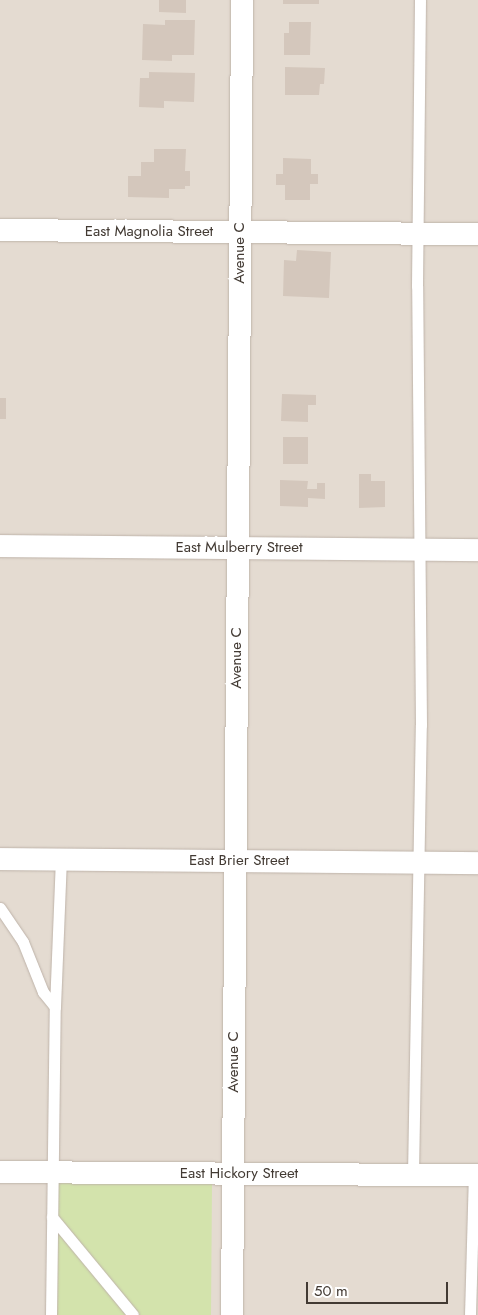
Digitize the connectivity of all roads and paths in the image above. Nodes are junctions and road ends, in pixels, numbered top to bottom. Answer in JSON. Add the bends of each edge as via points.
{"nodes":[{"id":1,"x":242,"y":0,"type":"edge"},
{"id":2,"x":420,"y":0,"type":"edge"},
{"id":3,"x":0,"y":230,"type":"edge"},
{"id":4,"x":241,"y":232,"type":"junction"},
{"id":5,"x":418,"y":233,"type":"junction"},
{"id":6,"x":478,"y":234,"type":"edge"},
{"id":7,"x":0,"y":546,"type":"edge"},
{"id":8,"x":238,"y":548,"type":"junction"},
{"id":9,"x":420,"y":549,"type":"junction"},
{"id":10,"x":478,"y":550,"type":"edge"},
{"id":11,"x":0,"y":859,"type":"edge"},
{"id":12,"x":61,"y":859,"type":"junction"},
{"id":13,"x":236,"y":861,"type":"junction"},
{"id":14,"x":418,"y":862,"type":"junction"},
{"id":15,"x":478,"y":863,"type":"edge"},
{"id":16,"x":0,"y":908,"type":"edge"},
{"id":17,"x":55,"y":1007,"type":"junction"},
{"id":18,"x":0,"y":1172,"type":"edge"},
{"id":19,"x":52,"y":1172,"type":"junction"},
{"id":20,"x":233,"y":1174,"type":"junction"},
{"id":21,"x":413,"y":1174,"type":"junction"},
{"id":22,"x":476,"y":1175,"type":"edge"},
{"id":23,"x":52,"y":1217,"type":"junction"},
{"id":24,"x":51,"y":1315,"type":"edge"},
{"id":25,"x":133,"y":1315,"type":"edge"},
{"id":26,"x":232,"y":1315,"type":"edge"},
{"id":27,"x":470,"y":1315,"type":"edge"}],
"edges":[{"from":1,"to":4,"type":"street","name":"Avenue C"},
{"from":2,"to":5,"type":"lane"},
{"from":3,"to":4,"type":"street","name":"East Magnolia Street"},
{"from":4,"to":5,"type":"street","name":"East Magnolia Street"},
{"from":4,"to":8,"type":"street","name":"Avenue C"},
{"from":5,"to":6,"type":"street","name":"East Magnolia Street"},
{"from":5,"to":9,"type":"lane"},
{"from":7,"to":8,"type":"street","name":"East Mulberry Street"},
{"from":8,"to":9,"type":"street","name":"East Mulberry Street"},
{"from":8,"to":13,"type":"street","name":"Avenue C"},
{"from":9,"to":10,"type":"street","name":"East Mulberry Street"},
{"from":9,"to":14,"type":"lane"},
{"from":11,"to":12,"type":"street","name":"East Brier Street"},
{"from":12,"to":13,"type":"street","name":"East Brier Street"},
{"from":12,"to":17,"type":"lane"},
{"from":13,"to":14,"type":"street","name":"East Brier Street"},
{"from":13,"to":20,"type":"street","name":"Avenue C"},
{"from":14,"to":15,"type":"street","name":"East Brier Street"},
{"from":14,"to":21,"type":"lane"},
{"from":16,"to":17,"type":"lane","via":[[23,942],[43,992]]},
{"from":17,"to":19,"type":"lane"},
{"from":18,"to":19,"type":"street","name":"East Hickory Street"},
{"from":19,"to":20,"type":"street","name":"East Hickory Street"},
{"from":19,"to":23,"type":"lane"},
{"from":20,"to":21,"type":"street","name":"East Hickory Street"},
{"from":20,"to":26,"type":"street","name":"Avenue C"},
{"from":21,"to":22,"type":"street","name":"East Hickory Street"},
{"from":22,"to":27,"type":"lane"},
{"from":23,"to":24,"type":"lane"},
{"from":23,"to":25,"type":"lane"}]}
